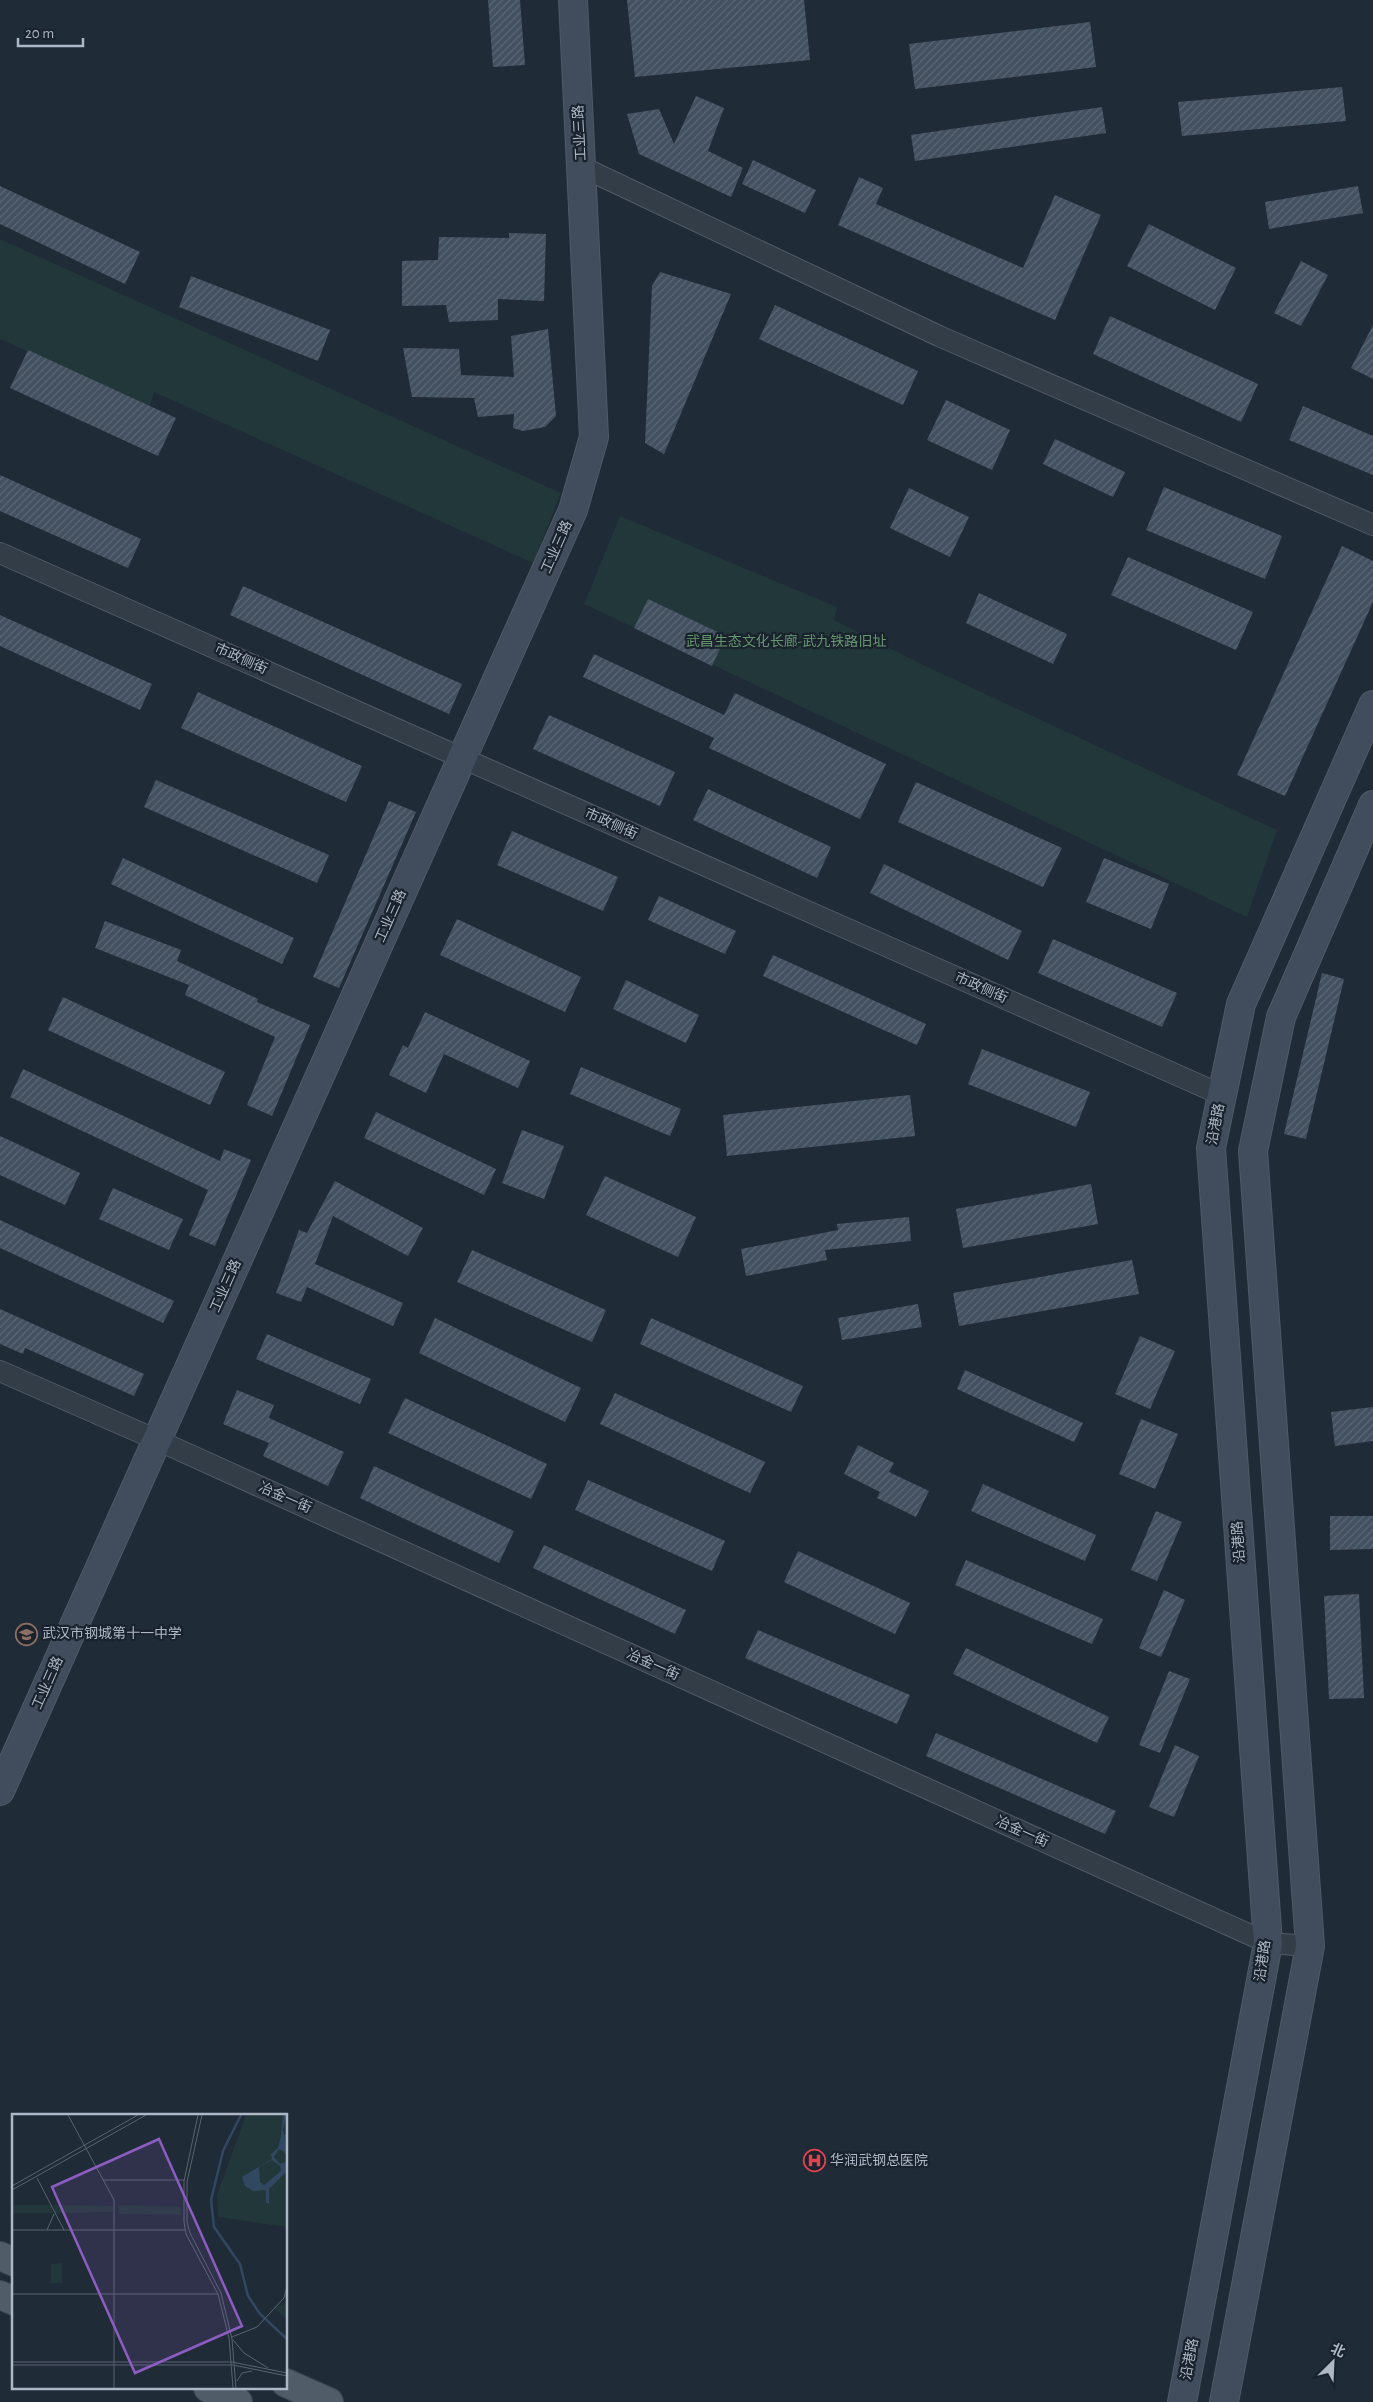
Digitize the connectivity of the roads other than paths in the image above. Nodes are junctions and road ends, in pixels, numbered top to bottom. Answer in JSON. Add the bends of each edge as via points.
{"nodes":[{"id":1,"x":574,"y":0,"type":"edge"},
{"id":2,"x":582,"y":167,"type":"junction"},
{"id":3,"x":1373,"y":525,"type":"edge"},
{"id":4,"x":0,"y":553,"type":"edge"},
{"id":5,"x":1373,"y":705,"type":"edge"},
{"id":6,"x":462,"y":758,"type":"junction"},
{"id":7,"x":1373,"y":805,"type":"edge"},
{"id":8,"x":1222,"y":1095,"type":"junction"},
{"id":9,"x":1269,"y":1368,"type":"junction"},
{"id":10,"x":1227,"y":1369,"type":"junction"},
{"id":11,"x":0,"y":1371,"type":"edge"},
{"id":12,"x":157,"y":1440,"type":"junction"},
{"id":13,"x":0,"y":1791,"type":"edge"},
{"id":14,"x":1268,"y":1943,"type":"junction"},
{"id":15,"x":1310,"y":1946,"type":"junction"},
{"id":16,"x":0,"y":2256,"type":"edge"},
{"id":17,"x":12,"y":2261,"type":"edge"},
{"id":18,"x":0,"y":2295,"type":"edge"},
{"id":19,"x":12,"y":2300,"type":"edge"},
{"id":20,"x":288,"y":2384,"type":"edge"},
{"id":21,"x":212,"y":2390,"type":"edge"},
{"id":22,"x":238,"y":2402,"type":"edge"},
{"id":23,"x":329,"y":2402,"type":"edge"},
{"id":24,"x":1182,"y":2402,"type":"edge"},
{"id":25,"x":1224,"y":2402,"type":"edge"}],
"edges":[{"from":1,"to":2,"type":"main road","name":"工业三路"},
{"from":2,"to":3,"type":"street","via":[[939,336]]},
{"from":2,"to":6,"type":"main road","name":"工业三路","via":[[594,437],[573,510]]},
{"from":4,"to":6,"type":"street","name":"市政侧街"},
{"from":5,"to":8,"type":"main road","name":"沿港路","via":[[1241,1004]]},
{"from":6,"to":8,"type":"street","name":"市政侧街"},
{"from":6,"to":12,"type":"main road","name":"工业三路"},
{"from":7,"to":9,"type":"main road","via":[[1281,1017],[1253,1151]]},
{"from":8,"to":10,"type":"main road","name":"沿港路","via":[[1211,1148]]},
{"from":9,"to":10,"type":"main road"},
{"from":9,"to":15,"type":"main road"},
{"from":10,"to":14,"type":"main road","name":"沿港路"},
{"from":11,"to":12,"type":"street","name":"冶金一街"},
{"from":12,"to":13,"type":"main road","name":"工业三路"},
{"from":12,"to":14,"type":"street","name":"冶金一街"},
{"from":14,"to":15,"type":"street","name":"冶金一街"},
{"from":14,"to":24,"type":"main road","name":"沿港路"},
{"from":15,"to":25,"type":"main road"},
{"from":16,"to":17,"type":"main road"},
{"from":18,"to":19,"type":"main road"},
{"from":20,"to":23,"type":"main road"},
{"from":21,"to":22,"type":"main road"}]}
